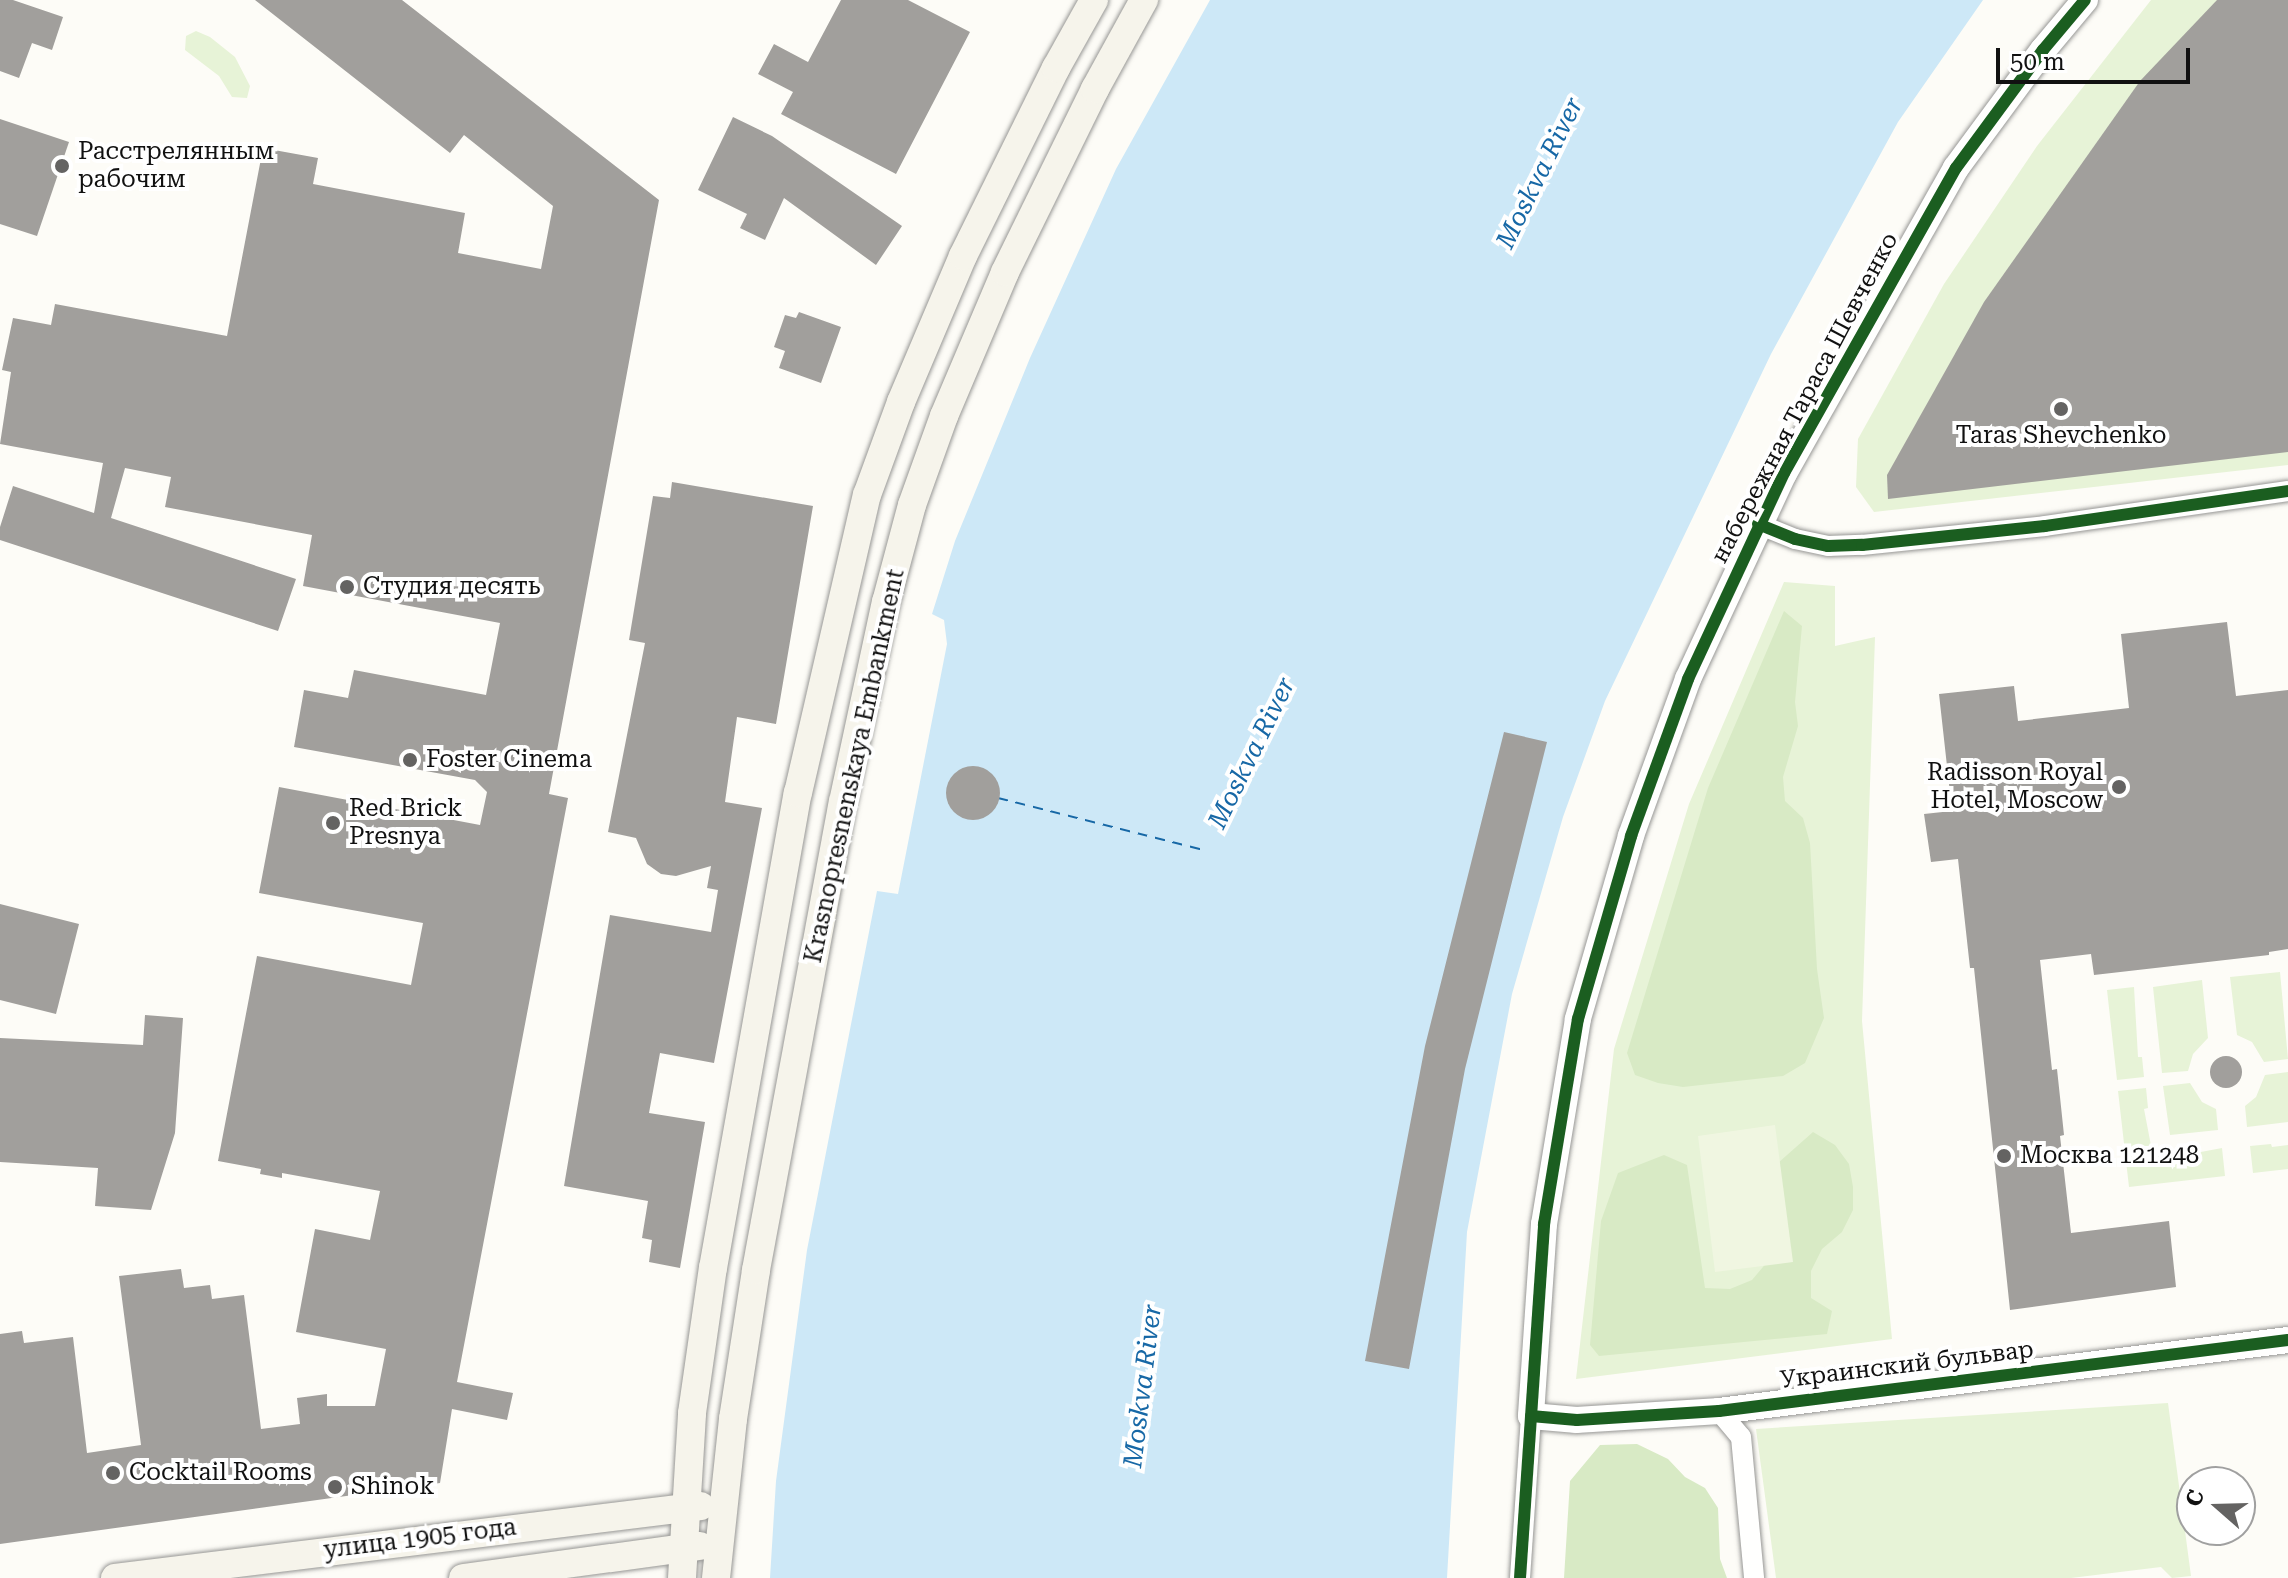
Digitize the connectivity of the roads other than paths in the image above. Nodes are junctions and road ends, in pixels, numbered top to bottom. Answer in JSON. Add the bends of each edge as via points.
{"nodes":[{"id":1,"x":1094,"y":0,"type":"edge"},
{"id":2,"x":1144,"y":0,"type":"edge"},
{"id":3,"x":2085,"y":0,"type":"edge"},
{"id":4,"x":2288,"y":491,"type":"edge"},
{"id":5,"x":1758,"y":524,"type":"junction"},
{"id":6,"x":2288,"y":1340,"type":"edge"},
{"id":7,"x":1719,"y":1411,"type":"junction"},
{"id":8,"x":1531,"y":1416,"type":"junction"},
{"id":9,"x":726,"y":1503,"type":"junction"},
{"id":10,"x":685,"y":1508,"type":"junction"},
{"id":11,"x":721,"y":1544,"type":"junction"},
{"id":12,"x":682,"y":1548,"type":"junction"},
{"id":13,"x":115,"y":1578,"type":"edge"},
{"id":14,"x":463,"y":1578,"type":"edge"},
{"id":15,"x":682,"y":1578,"type":"edge"},
{"id":16,"x":716,"y":1578,"type":"edge"},
{"id":17,"x":1520,"y":1578,"type":"edge"},
{"id":18,"x":1754,"y":1578,"type":"edge"}],
"edges":[{"from":1,"to":10,"type":"main road","name":"Krasnopresnenskaya Embankment","via":[[963,256],[867,495],[793,825],[713,1268],[692,1413]]},
{"from":2,"to":9,"type":"main road","name":"Krasnopresnenskaya Embankment","via":[[1005,272],[912,505],[843,802],[754,1286]]},
{"from":3,"to":5,"type":"street","name":"набережная Тараса Шевченко","via":[[1956,168]]},
{"from":4,"to":5,"type":"street","via":[[2045,526],[1862,545],[1828,546]]},
{"from":5,"to":8,"type":"street","name":"набережная Тараса Шевченко","via":[[1662,750],[1578,1019],[1544,1224]]},
{"from":6,"to":7,"type":"street","name":"Украинский бульвар"},
{"from":7,"to":8,"type":"street","name":"Украинский бульвар","via":[[1577,1420]]},
{"from":7,"to":18,"type":"street","via":[[1741,1437]]},
{"from":8,"to":17,"type":"street"},
{"from":9,"to":10,"type":"main road","name":"улица 1905 года"},
{"from":9,"to":11,"type":"main road","name":"Krasnopresnenskaya Embankment"},
{"from":10,"to":12,"type":"main road","name":"Krasnopresnenskaya Embankment"},
{"from":10,"to":13,"type":"main road","name":"улица 1905 года"},
{"from":11,"to":12,"type":"main road","name":"улица 1905 года"},
{"from":11,"to":16,"type":"main road","name":"Krasnopresnenskaya Embankment"},
{"from":12,"to":14,"type":"main road","name":"улица 1905 года"},
{"from":12,"to":15,"type":"main road","name":"Krasnopresnenskaya Embankment"}]}
